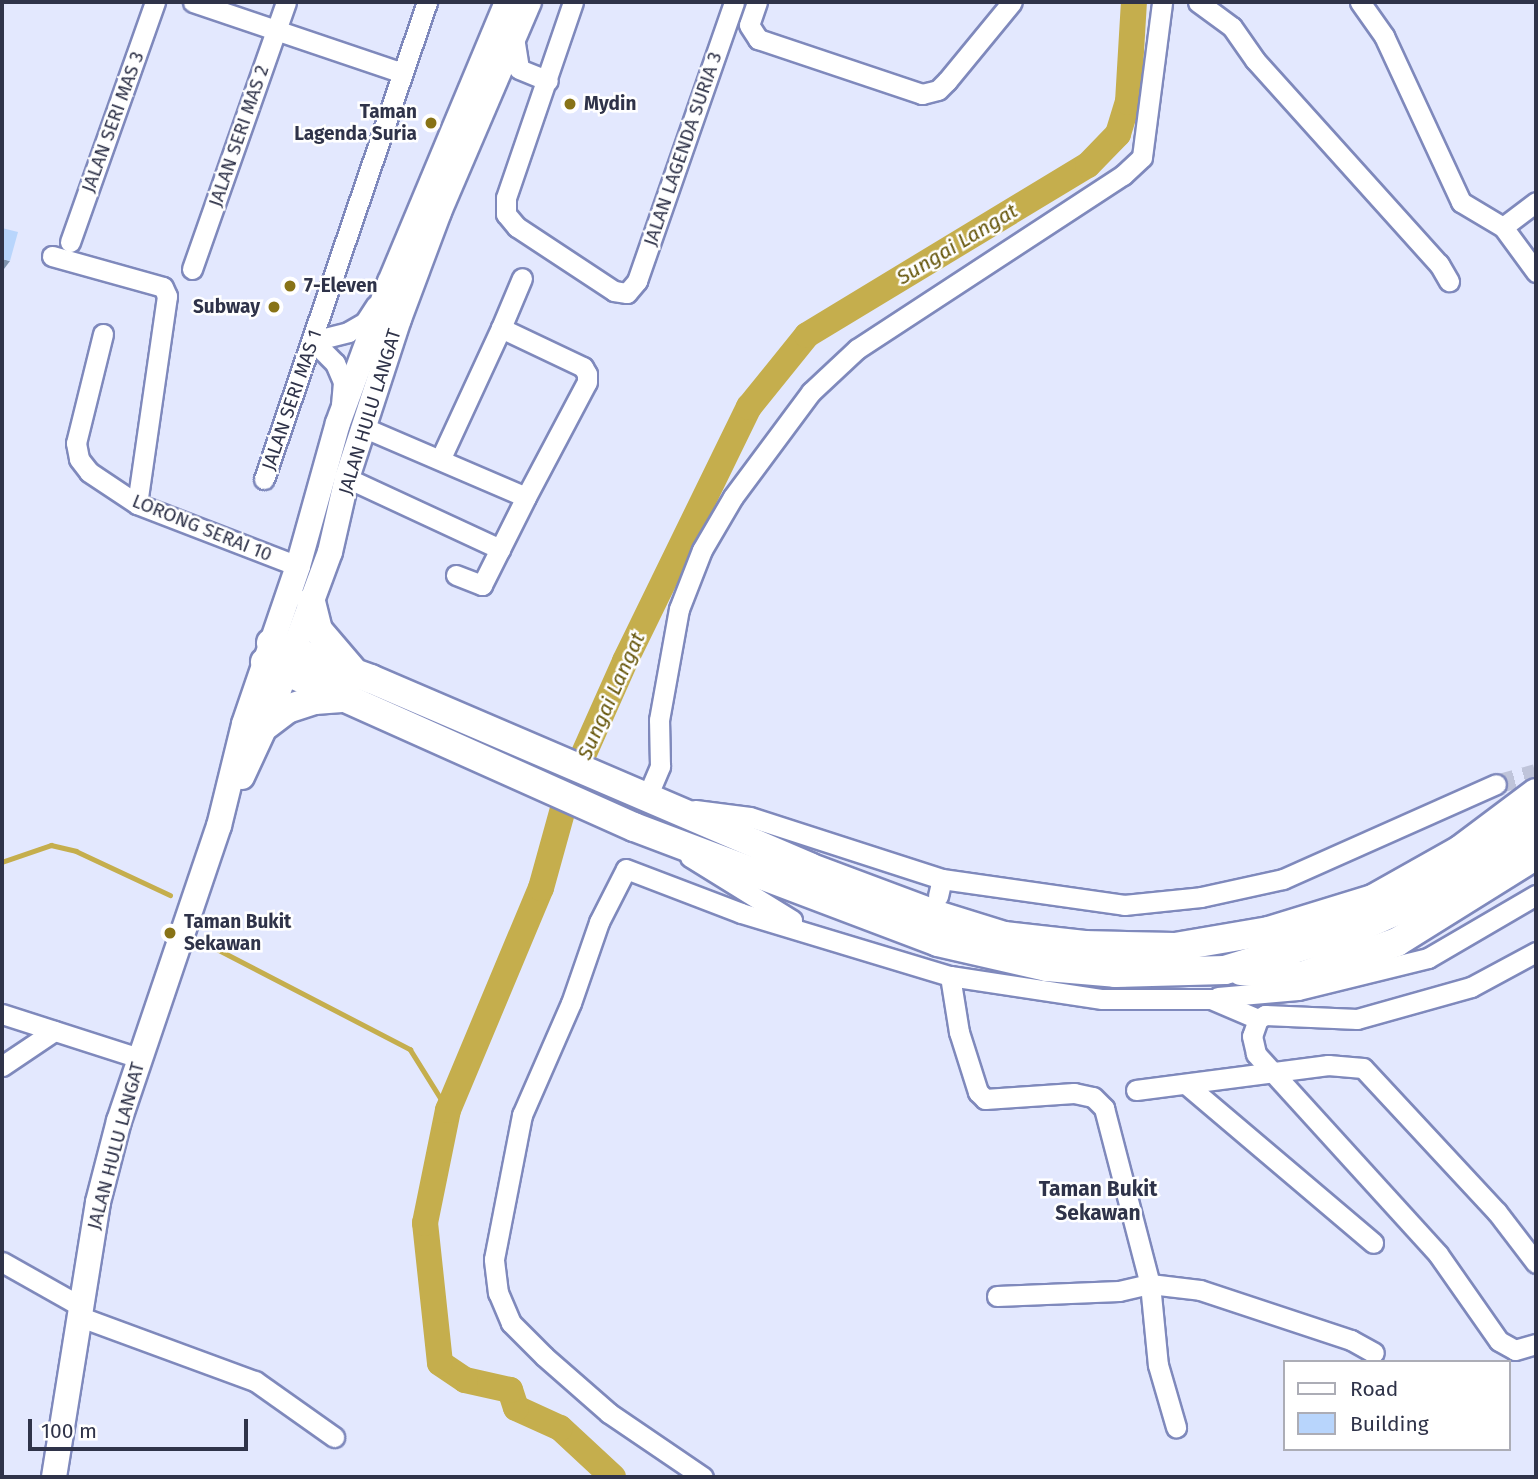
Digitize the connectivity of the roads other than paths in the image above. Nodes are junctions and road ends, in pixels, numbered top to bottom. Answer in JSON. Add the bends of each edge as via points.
{"nodes":[{"id":1,"x":155,"y":2,"type":"edge"},
{"id":2,"x":193,"y":2,"type":"edge"},
{"id":3,"x":286,"y":2,"type":"edge"},
{"id":4,"x":427,"y":2,"type":"edge"},
{"id":5,"x":507,"y":2,"type":"edge"},
{"id":6,"x":529,"y":2,"type":"edge"},
{"id":7,"x":573,"y":2,"type":"edge"},
{"id":8,"x":734,"y":2,"type":"edge"},
{"id":9,"x":757,"y":2,"type":"edge"},
{"id":10,"x":1012,"y":2,"type":"edge"},
{"id":11,"x":1162,"y":2,"type":"edge"},
{"id":12,"x":1198,"y":2,"type":"edge"},
{"id":13,"x":1360,"y":2,"type":"edge"},
{"id":14,"x":276,"y":30,"type":"junction"},
{"id":15,"x":514,"y":36,"type":"junction"},
{"id":16,"x":400,"y":72,"type":"junction"},
{"id":17,"x":548,"y":81,"type":"junction"},
{"id":18,"x":1536,"y":202,"type":"edge"},
{"id":19,"x":1503,"y":227,"type":"junction"},
{"id":20,"x":70,"y":242,"type":"dead end"},
{"id":21,"x":52,"y":256,"type":"dead end"},
{"id":22,"x":192,"y":269,"type":"dead end"},
{"id":23,"x":1536,"y":272,"type":"edge"},
{"id":24,"x":522,"y":278,"type":"dead end"},
{"id":25,"x":1449,"y":281,"type":"dead end"},
{"id":26,"x":390,"y":282,"type":"junction"},
{"id":27,"x":501,"y":328,"type":"junction"},
{"id":28,"x":103,"y":334,"type":"dead end"},
{"id":29,"x":313,"y":341,"type":"junction"},
{"id":30,"x":338,"y":422,"type":"junction"},
{"id":31,"x":365,"y":428,"type":"junction"},
{"id":32,"x":441,"y":458,"type":"junction"},
{"id":33,"x":347,"y":478,"type":"junction"},
{"id":34,"x":264,"y":479,"type":"dead end"},
{"id":35,"x":526,"y":497,"type":"junction"},
{"id":36,"x":137,"y":505,"type":"junction"},
{"id":37,"x":500,"y":549,"type":"junction"},
{"id":38,"x":298,"y":566,"type":"junction"},
{"id":39,"x":456,"y":575,"type":"dead end"},
{"id":40,"x":311,"y":602,"type":"junction"},
{"id":41,"x":279,"y":657,"type":"junction"},
{"id":42,"x":352,"y":686,"type":"junction"},
{"id":43,"x":266,"y":725,"type":"junction"},
{"id":44,"x":1496,"y":784,"type":"tunnel mouth"},
{"id":45,"x":1536,"y":793,"type":"edge"},
{"id":46,"x":649,"y":798,"type":"junction"},
{"id":47,"x":1536,"y":825,"type":"edge"},
{"id":48,"x":219,"y":826,"type":"junction"},
{"id":49,"x":662,"y":838,"type":"junction"},
{"id":50,"x":1536,"y":855,"type":"edge"},
{"id":51,"x":1536,"y":887,"type":"edge"},
{"id":52,"x":1536,"y":895,"type":"edge"},
{"id":53,"x":1488,"y":925,"type":"junction"},
{"id":54,"x":827,"y":939,"type":"junction"},
{"id":55,"x":1536,"y":952,"type":"edge"},
{"id":56,"x":1225,"y":970,"type":"junction"},
{"id":57,"x":950,"y":976,"type":"junction"},
{"id":58,"x":1150,"y":1001,"type":"junction"},
{"id":59,"x":2,"y":1014,"type":"edge"},
{"id":60,"x":1258,"y":1019,"type":"junction"},
{"id":61,"x":54,"y":1031,"type":"junction"},
{"id":62,"x":139,"y":1058,"type":"junction"},
{"id":63,"x":2,"y":1066,"type":"edge"},
{"id":64,"x":1271,"y":1072,"type":"junction"},
{"id":65,"x":1187,"y":1085,"type":"junction"},
{"id":66,"x":1136,"y":1090,"type":"dead end"},
{"id":67,"x":1373,"y":1243,"type":"dead end"},
{"id":68,"x":2,"y":1262,"type":"edge"},
{"id":69,"x":1536,"y":1263,"type":"edge"},
{"id":70,"x":1150,"y":1284,"type":"junction"},
{"id":71,"x":997,"y":1296,"type":"dead end"},
{"id":72,"x":79,"y":1311,"type":"junction"},
{"id":73,"x":1536,"y":1345,"type":"edge"},
{"id":74,"x":1374,"y":1353,"type":"dead end"},
{"id":75,"x":1176,"y":1427,"type":"dead end"},
{"id":76,"x":334,"y":1437,"type":"dead end"},
{"id":77,"x":54,"y":1477,"type":"edge"},
{"id":78,"x":703,"y":1477,"type":"edge"}],
"edges":[{"from":1,"to":20,"type":"street","name":"JALAN SERI MAS 3"},
{"from":2,"to":14,"type":"street"},
{"from":3,"to":14,"type":"street","name":"JALAN SERI MAS 2"},
{"from":4,"to":16,"type":"street","name":"JALAN SERI MAS 1"},
{"from":5,"to":26,"type":"main road","name":"JALAN HULU LANGAT"},
{"from":6,"to":15,"type":"main road","name":"JALAN HULU LANGAT"},
{"from":7,"to":17,"type":"street"},
{"from":8,"to":17,"type":"street","name":"JALAN LAGENDA SURIA 3","via":[[637,281],[627,293],[614,291],[506,214],[506,198]]},
{"from":9,"to":10,"type":"street","via":[[749,24],[751,33],[922,94],[938,90]]},
{"from":11,"to":46,"type":"street","via":[[1142,157],[1124,175],[857,349],[811,392],[733,497],[702,550],[679,609],[659,720],[660,766]]},
{"from":12,"to":25,"type":"street","via":[[1232,27],[1255,60],[1439,264]]},
{"from":13,"to":19,"type":"street","via":[[1384,36],[1461,202]]},
{"from":14,"to":16,"type":"street"},
{"from":14,"to":22,"type":"street","name":"JALAN SERI MAS 2"},
{"from":15,"to":17,"type":"street","via":[[519,69]]},
{"from":15,"to":31,"type":"main road","name":"JALAN HULU LANGAT","via":[[439,212]]},
{"from":16,"to":29,"type":"street","name":"JALAN SERI MAS 1"},
{"from":18,"to":19,"type":"street"},
{"from":19,"to":23,"type":"street"},
{"from":21,"to":36,"type":"street","via":[[163,287],[167,296]]},
{"from":24,"to":27,"type":"street"},
{"from":26,"to":29,"type":"street","via":[[365,322],[348,332]]},
{"from":26,"to":30,"type":"main road","name":"JALAN HULU LANGAT"},
{"from":27,"to":32,"type":"street"},
{"from":27,"to":35,"type":"street","via":[[583,367],[587,374],[587,382]]},
{"from":28,"to":36,"type":"street","name":"LORONG SERAI 10","via":[[76,443],[79,459],[89,472]]},
{"from":29,"to":30,"type":"street","via":[[335,363],[343,382]]},
{"from":29,"to":34,"type":"street","name":"JALAN SERI MAS 1"},
{"from":30,"to":38,"type":"main road","name":"JALAN HULU LANGAT"},
{"from":31,"to":32,"type":"street"},
{"from":31,"to":33,"type":"main road","name":"JALAN HULU LANGAT"},
{"from":32,"to":35,"type":"street"},
{"from":33,"to":37,"type":"street"},
{"from":33,"to":40,"type":"main road","name":"JALAN HULU LANGAT","via":[[330,552]]},
{"from":35,"to":37,"type":"street"},
{"from":36,"to":38,"type":"street","name":"LORONG SERAI 10"},
{"from":37,"to":39,"type":"street","via":[[482,585]]},
{"from":38,"to":41,"type":"main road","name":"JALAN HULU LANGAT"},
{"from":40,"to":41,"type":"main road","name":"JALAN HULU LANGAT"},
{"from":40,"to":42,"type":"highway","via":[[318,630]]},
{"from":41,"to":42,"type":"highway"},
{"from":41,"to":43,"type":"main road","name":"JALAN HULU LANGAT"},
{"from":41,"to":48,"type":"main road","name":"JALAN HULU LANGAT","via":[[244,724]]},
{"from":42,"to":43,"type":"highway","via":[[287,709]]},
{"from":42,"to":46,"type":"highway","via":[[524,744]]},
{"from":42,"to":49,"type":"highway","via":[[509,773]]},
{"from":43,"to":48,"type":"main road","name":"JALAN HULU LANGAT"},
{"from":44,"to":46,"type":"street","via":[[1283,879],[1201,897],[1124,905],[940,887],[750,817]]},
{"from":45,"to":46,"type":"highway","via":[[1460,850],[1373,899],[1269,931],[1175,947],[1084,946],[1004,936],[835,876]]},
{"from":47,"to":56,"type":"highway","via":[[1438,892],[1349,933]]},
{"from":48,"to":62,"type":"main road","name":"JALAN HULU LANGAT"},
{"from":49,"to":54,"type":"street","via":[[743,894]]},
{"from":49,"to":56,"type":"highway","via":[[938,942],[1047,967],[1115,973]]},
{"from":50,"to":56,"type":"highway","via":[[1396,942],[1302,976]]},
{"from":51,"to":53,"type":"street"},
{"from":52,"to":53,"type":"street"},
{"from":53,"to":58,"type":"street","via":[[1428,958],[1383,971],[1298,990]]},
{"from":54,"to":57,"type":"street","via":[[918,958]]},
{"from":54,"to":78,"type":"street","via":[[741,913],[626,869],[599,922],[571,1003],[522,1115],[511,1157],[494,1259],[498,1293],[510,1323],[609,1413]]},
{"from":55,"to":60,"type":"street","via":[[1471,987],[1379,1014],[1330,1021],[1272,1014]]},
{"from":57,"to":58,"type":"street","via":[[1049,993]]},
{"from":57,"to":70,"type":"street","via":[[959,1032],[978,1092],[985,1099],[1064,1092],[1093,1097],[1104,1108]]},
{"from":58,"to":60,"type":"street","via":[[1210,999]]},
{"from":59,"to":61,"type":"street"},
{"from":60,"to":64,"type":"street","via":[[1252,1043]]},
{"from":61,"to":62,"type":"street"},
{"from":61,"to":63,"type":"street"},
{"from":62,"to":72,"type":"main road","name":"JALAN HULU LANGAT","via":[[98,1202]]},
{"from":64,"to":65,"type":"street"},
{"from":64,"to":69,"type":"street","via":[[1345,1064],[1363,1068],[1497,1212]]},
{"from":64,"to":73,"type":"street","via":[[1438,1254],[1499,1341],[1514,1350]]},
{"from":65,"to":66,"type":"street"},
{"from":65,"to":67,"type":"street"},
{"from":68,"to":72,"type":"street"},
{"from":70,"to":71,"type":"street","via":[[1119,1291]]},
{"from":70,"to":74,"type":"street","via":[[1200,1290],[1351,1339]]},
{"from":70,"to":75,"type":"street","via":[[1158,1365]]},
{"from":72,"to":76,"type":"street","via":[[255,1381]]},
{"from":72,"to":77,"type":"main road","name":"JALAN HULU LANGAT"}]}
